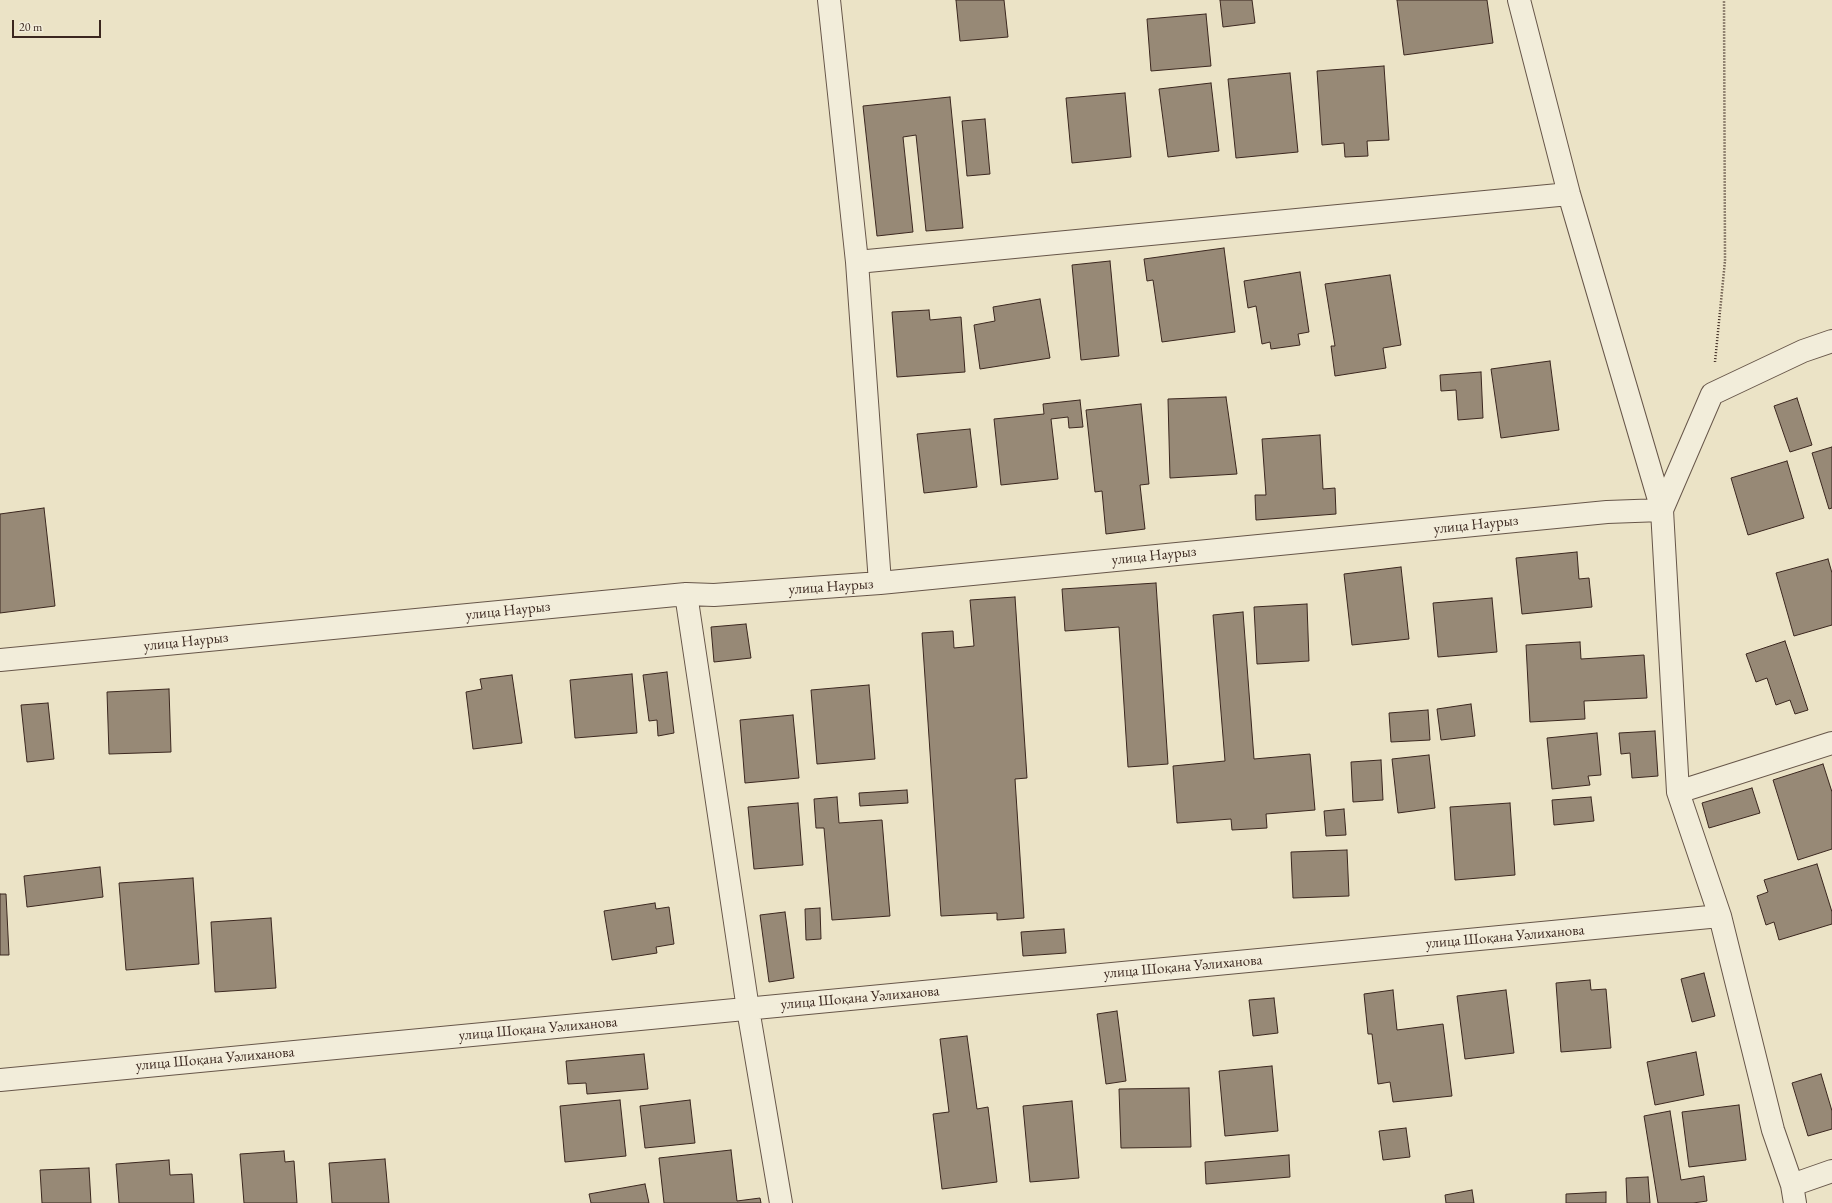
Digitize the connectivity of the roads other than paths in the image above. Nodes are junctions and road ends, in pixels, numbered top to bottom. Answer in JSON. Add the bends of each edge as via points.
{"nodes":[{"id":1,"x":829,"y":0,"type":"edge"},
{"id":2,"x":1519,"y":0,"type":"edge"},
{"id":3,"x":1569,"y":194,"type":"junction"},
{"id":4,"x":857,"y":262,"type":"junction"},
{"id":5,"x":1832,"y":341,"type":"edge"},
{"id":6,"x":1662,"y":510,"type":"junction"},
{"id":7,"x":880,"y":583,"type":"junction"},
{"id":8,"x":686,"y":594,"type":"junction"},
{"id":9,"x":0,"y":660,"type":"edge"},
{"id":10,"x":1832,"y":743,"type":"edge"},
{"id":11,"x":1678,"y":792,"type":"junction"},
{"id":12,"x":1720,"y":916,"type":"junction"},
{"id":13,"x":748,"y":1009,"type":"junction"},
{"id":14,"x":0,"y":1080,"type":"edge"},
{"id":15,"x":1832,"y":1171,"type":"edge"},
{"id":16,"x":1794,"y":1194,"type":"edge"},
{"id":17,"x":781,"y":1203,"type":"edge"}],
"edges":[{"from":1,"to":4,"type":"street"},
{"from":2,"to":3,"type":"street"},
{"from":3,"to":4,"type":"street"},
{"from":3,"to":6,"type":"street"},
{"from":4,"to":7,"type":"street"},
{"from":5,"to":6,"type":"street","via":[[1803,350],[1712,394]]},
{"from":6,"to":7,"type":"street","name":"улица Наурыз","via":[[1607,512]]},
{"from":6,"to":11,"type":"street"},
{"from":7,"to":8,"type":"street","name":"улица Наурыз","via":[[714,595]]},
{"from":8,"to":9,"type":"street","name":"улица Наурыз"},
{"from":8,"to":13,"type":"street"},
{"from":10,"to":11,"type":"street"},
{"from":11,"to":12,"type":"street"},
{"from":12,"to":13,"type":"street","name":"улица Шоқана Уәлиханова"},
{"from":12,"to":16,"type":"street","via":[[1773,1130]]},
{"from":13,"to":14,"type":"street","name":"улица Шоқана Уәлиханова"},
{"from":13,"to":17,"type":"street"},
{"from":15,"to":16,"type":"street"}]}
